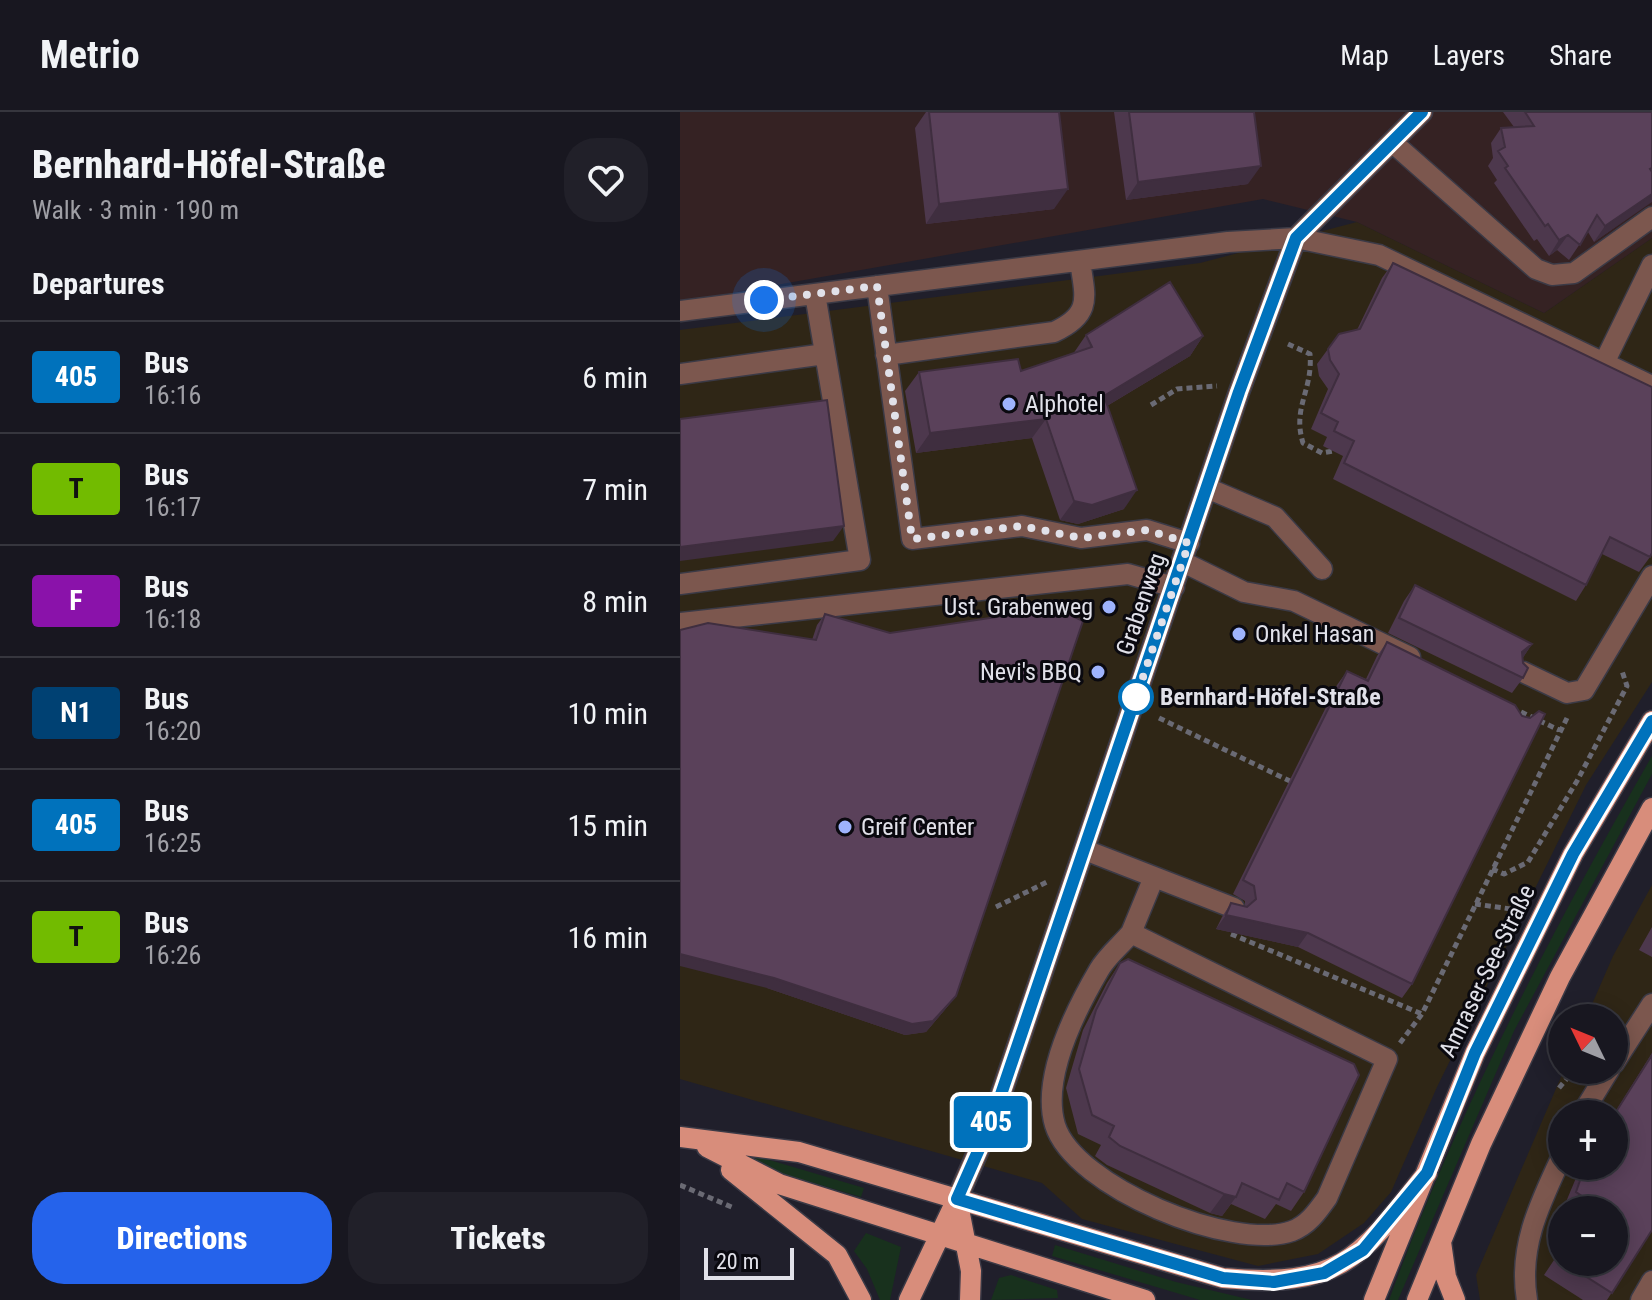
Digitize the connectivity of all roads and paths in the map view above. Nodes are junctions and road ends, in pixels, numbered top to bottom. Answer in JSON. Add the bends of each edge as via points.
{"nodes":[{"id":1,"x":1422,"y":112,"type":"edge"},
{"id":2,"x":1392,"y":142,"type":"junction"},
{"id":3,"x":1652,"y":217,"type":"edge"},
{"id":4,"x":1296,"y":238,"type":"junction"},
{"id":5,"x":1080,"y":261,"type":"junction"},
{"id":6,"x":1652,"y":265,"type":"edge"},
{"id":7,"x":877,"y":286,"type":"junction"},
{"id":8,"x":815,"y":294,"type":"junction"},
{"id":9,"x":680,"y":311,"type":"edge"},
{"id":10,"x":1288,"y":344,"type":"dead end"},
{"id":11,"x":825,"y":354,"type":"junction"},
{"id":12,"x":886,"y":355,"type":"junction"},
{"id":13,"x":1604,"y":363,"type":"junction"},
{"id":14,"x":680,"y":374,"type":"edge"},
{"id":15,"x":1652,"y":386,"type":"edge"},
{"id":16,"x":1220,"y":387,"type":"dead end"},
{"id":17,"x":1151,"y":405,"type":"dead end"},
{"id":18,"x":1333,"y":451,"type":"edge"},
{"id":19,"x":1207,"y":488,"type":"junction"},
{"id":20,"x":1186,"y":552,"type":"junction"},
{"id":21,"x":1322,"y":569,"type":"dead end"},
{"id":22,"x":1652,"y":576,"type":"edge"},
{"id":23,"x":680,"y":584,"type":"edge"},
{"id":24,"x":1174,"y":587,"type":"junction"},
{"id":25,"x":680,"y":623,"type":"edge"},
{"id":26,"x":1422,"y":663,"type":"edge"},
{"id":27,"x":1619,"y":669,"type":"dead end"},
{"id":28,"x":1523,"y":672,"type":"edge"},
{"id":29,"x":1521,"y":712,"type":"edge"},
{"id":30,"x":1159,"y":718,"type":"dead end"},
{"id":31,"x":1652,"y":721,"type":"edge"},
{"id":32,"x":1298,"y":785,"type":"edge"},
{"id":33,"x":1652,"y":808,"type":"edge"},
{"id":34,"x":1644,"y":832,"type":"edge"},
{"id":35,"x":1085,"y":850,"type":"junction"},
{"id":36,"x":1492,"y":869,"type":"junction"},
{"id":37,"x":1154,"y":877,"type":"junction"},
{"id":38,"x":1053,"y":879,"type":"dead end"},
{"id":39,"x":1475,"y":904,"type":"junction"},
{"id":40,"x":996,"y":907,"type":"dead end"},
{"id":41,"x":1234,"y":908,"type":"edge"},
{"id":42,"x":1519,"y":910,"type":"dead end"},
{"id":43,"x":1217,"y":928,"type":"dead end"},
{"id":44,"x":1131,"y":933,"type":"junction"},
{"id":45,"x":1652,"y":1004,"type":"edge"},
{"id":46,"x":1422,"y":1014,"type":"junction"},
{"id":47,"x":1628,"y":1041,"type":"edge"},
{"id":48,"x":1387,"y":1059,"type":"junction"},
{"id":49,"x":1562,"y":1084,"type":"edge"},
{"id":50,"x":1559,"y":1088,"type":"dead end"},
{"id":51,"x":687,"y":1138,"type":"edge"},
{"id":52,"x":1427,"y":1173,"type":"junction"},
{"id":53,"x":1551,"y":1180,"type":"edge"},
{"id":54,"x":957,"y":1199,"type":"junction"},
{"id":55,"x":897,"y":1221,"type":"junction"},
{"id":56,"x":939,"y":1234,"type":"junction"},
{"id":57,"x":1441,"y":1238,"type":"junction"},
{"id":58,"x":967,"y":1243,"type":"junction"},
{"id":59,"x":1652,"y":1281,"type":"edge"},
{"id":60,"x":861,"y":1300,"type":"edge"},
{"id":61,"x":909,"y":1300,"type":"edge"},
{"id":62,"x":970,"y":1300,"type":"edge"},
{"id":63,"x":1145,"y":1300,"type":"edge"},
{"id":64,"x":1374,"y":1300,"type":"edge"},
{"id":65,"x":1417,"y":1300,"type":"edge"},
{"id":66,"x":1455,"y":1300,"type":"edge"},
{"id":67,"x":1527,"y":1300,"type":"edge"},
{"id":68,"x":1641,"y":1300,"type":"edge"}],
"edges":[{"from":1,"to":2,"type":"street","name":"Grabenweg"},
{"from":2,"to":3,"type":"street","via":[[1536,269],[1552,275],[1574,273]]},
{"from":2,"to":4,"type":"street","name":"Grabenweg"},
{"from":4,"to":5,"type":"street"},
{"from":4,"to":13,"type":"street","via":[[1379,255]]},
{"from":4,"to":19,"type":"street","name":"Grabenweg"},
{"from":5,"to":7,"type":"street"},
{"from":5,"to":12,"type":"street","via":[[1085,300],[1081,314],[1054,332]]},
{"from":6,"to":13,"type":"street"},
{"from":7,"to":8,"type":"street"},
{"from":7,"to":12,"type":"street"},
{"from":8,"to":9,"type":"street"},
{"from":8,"to":11,"type":"street"},
{"from":10,"to":18,"type":"path","via":[[1310,354],[1312,376],[1296,421],[1303,443],[1322,453]]},
{"from":11,"to":14,"type":"street"},
{"from":11,"to":23,"type":"street","via":[[860,560]]},
{"from":12,"to":20,"type":"street","via":[[912,539],[1022,526],[1081,538],[1147,530]]},
{"from":13,"to":15,"type":"street"},
{"from":16,"to":17,"type":"path","via":[[1177,389]]},
{"from":19,"to":20,"type":"street","name":"Grabenweg"},
{"from":19,"to":21,"type":"street","via":[[1275,517]]},
{"from":20,"to":24,"type":"street","name":"Grabenweg"},
{"from":20,"to":26,"type":"street","via":[[1244,592],[1294,601]]},
{"from":22,"to":28,"type":"street","via":[[1584,690],[1567,693]]},
{"from":24,"to":25,"type":"street","via":[[1128,574]]},
{"from":24,"to":35,"type":"street","name":"Grabenweg"},
{"from":27,"to":36,"type":"path","via":[[1627,686],[1528,862],[1504,874]]},
{"from":29,"to":36,"type":"path","via":[[1559,730]]},
{"from":30,"to":32,"type":"path"},
{"from":31,"to":52,"type":"main road","name":"Amraser-See-Straße","via":[[1545,911],[1475,1053]]},
{"from":33,"to":34,"type":"main road"},
{"from":34,"to":57,"type":"main road","via":[[1560,977]]},
{"from":35,"to":37,"type":"street"},
{"from":35,"to":54,"type":"street","name":"Grabenweg","via":[[994,1115]]},
{"from":36,"to":39,"type":"path"},
{"from":37,"to":41,"type":"street"},
{"from":37,"to":44,"type":"street"},
{"from":38,"to":40,"type":"path"},
{"from":39,"to":42,"type":"path"},
{"from":39,"to":46,"type":"path"},
{"from":43,"to":46,"type":"path"},
{"from":44,"to":48,"type":"street"},
{"from":44,"to":48,"type":"street","via":[[1100,967],[1052,1077],[1055,1126],[1080,1165],[1101,1181],[1217,1230],[1270,1237],[1295,1230],[1313,1218],[1327,1198]]},
{"from":45,"to":47,"type":"street"},
{"from":46,"to":48,"type":"path"},
{"from":49,"to":50,"type":"path"},
{"from":51,"to":54,"type":"main road","via":[[799,1152]]},
{"from":51,"to":55,"type":"main road","via":[[779,1184]]},
{"from":51,"to":60,"type":"main road","via":[[819,1238],[837,1255]]},
{"from":52,"to":54,"type":"main road","via":[[1363,1250],[1324,1273],[1274,1282],[1223,1278]]},
{"from":52,"to":64,"type":"main road","name":"Amraser-See-Straße"},
{"from":53,"to":67,"type":"street","via":[[1522,1243]]},
{"from":54,"to":55,"type":"main road","via":[[929,1217]]},
{"from":54,"to":56,"type":"main road"},
{"from":54,"to":58,"type":"main road"},
{"from":55,"to":56,"type":"main road"},
{"from":56,"to":58,"type":"main road"},
{"from":56,"to":61,"type":"main road"},
{"from":57,"to":65,"type":"main road"},
{"from":57,"to":66,"type":"main road"},
{"from":58,"to":62,"type":"main road"},
{"from":58,"to":63,"type":"main road"},
{"from":59,"to":68,"type":"street"}]}
